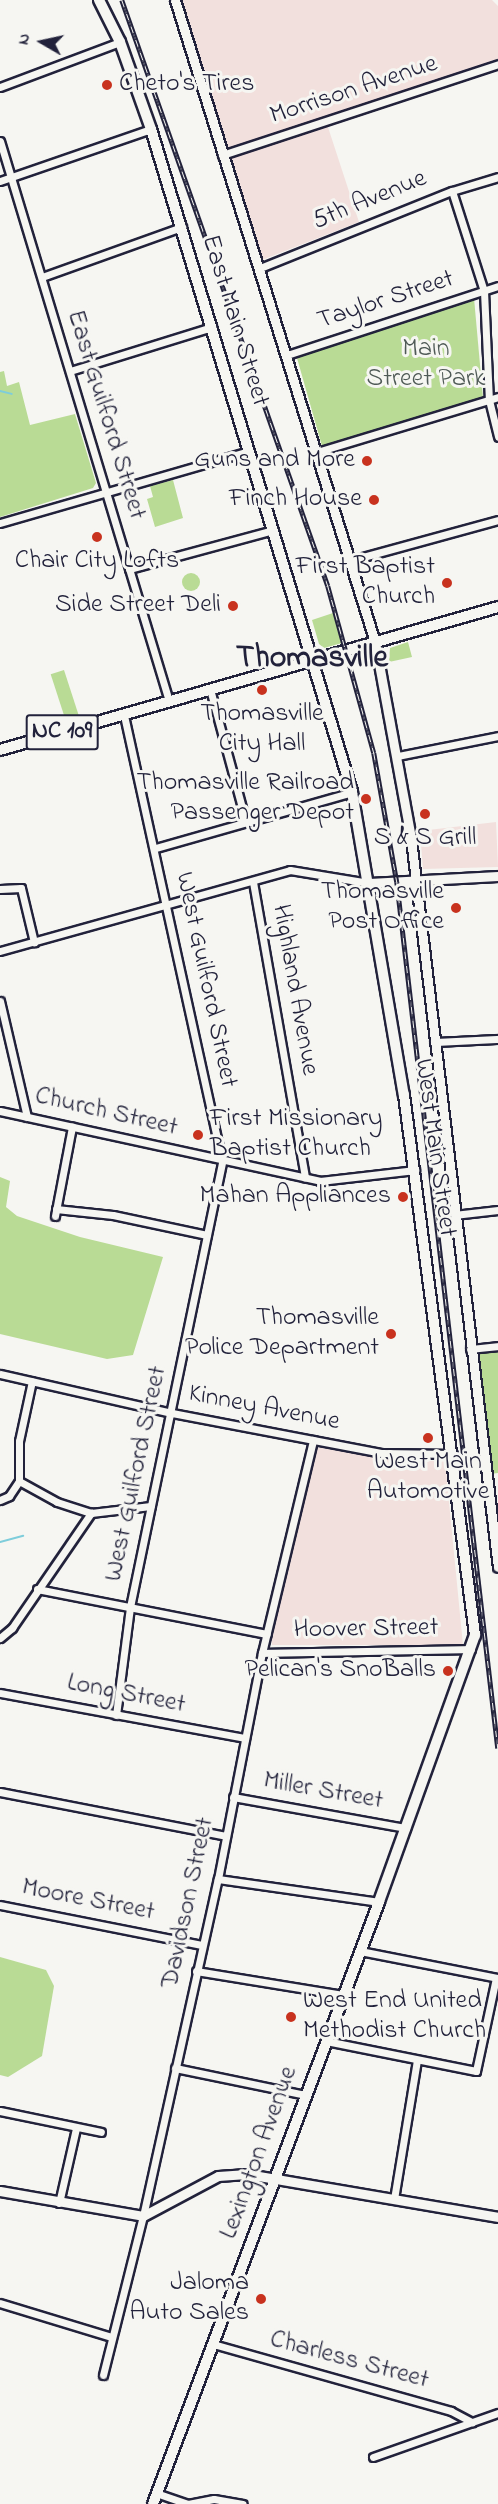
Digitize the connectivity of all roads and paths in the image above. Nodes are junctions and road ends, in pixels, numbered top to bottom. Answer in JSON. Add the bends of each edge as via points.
{"nodes":[{"id":1,"x":99,"y":0,"type":"edge"},
{"id":2,"x":175,"y":0,"type":"edge"},
{"id":3,"x":120,"y":42,"type":"junction"},
{"id":4,"x":498,"y":64,"type":"edge"},
{"id":5,"x":0,"y":87,"type":"edge"},
{"id":6,"x":151,"y":129,"type":"junction"},
{"id":7,"x":0,"y":141,"type":"edge"},
{"id":8,"x":222,"y":155,"type":"junction"},
{"id":9,"x":12,"y":177,"type":"junction"},
{"id":10,"x":498,"y":177,"type":"edge"},
{"id":11,"x":0,"y":181,"type":"edge"},
{"id":12,"x":452,"y":191,"type":"junction"},
{"id":13,"x":182,"y":227,"type":"junction"},
{"id":14,"x":260,"y":268,"type":"junction"},
{"id":15,"x":42,"y":277,"type":"junction"},
{"id":16,"x":498,"y":286,"type":"edge"},
{"id":17,"x":484,"y":291,"type":"junction"},
{"id":18,"x":212,"y":327,"type":"junction"},
{"id":19,"x":287,"y":355,"type":"junction"},
{"id":20,"x":70,"y":371,"type":"junction"},
{"id":21,"x":498,"y":397,"type":"edge"},
{"id":22,"x":489,"y":400,"type":"junction"},
{"id":23,"x":498,"y":437,"type":"edge"},
{"id":24,"x":250,"y":451,"type":"junction"},
{"id":25,"x":317,"y":452,"type":"junction"},
{"id":26,"x":106,"y":492,"type":"junction"},
{"id":27,"x":498,"y":520,"type":"edge"},
{"id":28,"x":0,"y":523,"type":"edge"},
{"id":29,"x":274,"y":530,"type":"junction"},
{"id":30,"x":352,"y":560,"type":"junction"},
{"id":31,"x":129,"y":569,"type":"junction"},
{"id":32,"x":498,"y":607,"type":"edge"},
{"id":33,"x":375,"y":642,"type":"junction"},
{"id":34,"x":314,"y":660,"type":"junction"},
{"id":35,"x":210,"y":689,"type":"junction"},
{"id":36,"x":169,"y":701,"type":"junction"},
{"id":37,"x":124,"y":714,"type":"junction"},
{"id":38,"x":498,"y":736,"type":"edge"},
{"id":39,"x":0,"y":750,"type":"edge"},
{"id":40,"x":398,"y":756,"type":"junction"},
{"id":41,"x":352,"y":792,"type":"junction"},
{"id":42,"x":246,"y":822,"type":"junction"},
{"id":43,"x":156,"y":848,"type":"junction"},
{"id":44,"x":498,"y":876,"type":"edge"},
{"id":45,"x":253,"y":882,"type":"junction"},
{"id":46,"x":416,"y":882,"type":"junction"},
{"id":47,"x":369,"y":883,"type":"junction"},
{"id":48,"x":0,"y":889,"type":"edge"},
{"id":49,"x":168,"y":906,"type":"junction"},
{"id":50,"x":34,"y":942,"type":"junction"},
{"id":51,"x":0,"y":951,"type":"edge"},
{"id":52,"x":0,"y":1001,"type":"edge"},
{"id":53,"x":498,"y":1039,"type":"edge"},
{"id":54,"x":434,"y":1042,"type":"junction"},
{"id":55,"x":0,"y":1111,"type":"edge"},
{"id":56,"x":27,"y":1117,"type":"junction"},
{"id":57,"x":72,"y":1127,"type":"junction"},
{"id":58,"x":222,"y":1161,"type":"junction"},
{"id":59,"x":415,"y":1170,"type":"junction"},
{"id":60,"x":305,"y":1177,"type":"junction"},
{"id":61,"x":498,"y":1210,"type":"edge"},
{"id":62,"x":454,"y":1215,"type":"junction"},
{"id":63,"x":207,"y":1235,"type":"junction"},
{"id":64,"x":498,"y":1346,"type":"edge"},
{"id":65,"x":470,"y":1348,"type":"junction"},
{"id":66,"x":0,"y":1374,"type":"edge"},
{"id":67,"x":32,"y":1381,"type":"junction"},
{"id":68,"x":172,"y":1413,"type":"junction"},
{"id":69,"x":313,"y":1440,"type":"junction"},
{"id":70,"x":453,"y":1454,"type":"junction"},
{"id":71,"x":19,"y":1481,"type":"junction"},
{"id":72,"x":0,"y":1500,"type":"edge"},
{"id":73,"x":152,"y":1506,"type":"junction"},
{"id":74,"x":91,"y":1514,"type":"junction"},
{"id":75,"x":498,"y":1567,"type":"edge"},
{"id":76,"x":37,"y":1589,"type":"junction"},
{"id":77,"x":130,"y":1607,"type":"junction"},
{"id":78,"x":267,"y":1634,"type":"junction"},
{"id":79,"x":0,"y":1638,"type":"edge"},
{"id":80,"x":471,"y":1648,"type":"junction"},
{"id":81,"x":262,"y":1653,"type":"junction"},
{"id":82,"x":0,"y":1693,"type":"edge"},
{"id":83,"x":116,"y":1715,"type":"junction"},
{"id":84,"x":244,"y":1738,"type":"junction"},
{"id":85,"x":0,"y":1792,"type":"edge"},
{"id":86,"x":233,"y":1797,"type":"junction"},
{"id":87,"x":406,"y":1828,"type":"junction"},
{"id":88,"x":226,"y":1836,"type":"junction"},
{"id":89,"x":218,"y":1879,"type":"junction"},
{"id":90,"x":379,"y":1902,"type":"junction"},
{"id":91,"x":0,"y":1905,"type":"edge"},
{"id":92,"x":202,"y":1945,"type":"junction"},
{"id":93,"x":360,"y":1951,"type":"junction"},
{"id":94,"x":196,"y":1971,"type":"junction"},
{"id":95,"x":497,"y":1978,"type":"edge"},
{"id":96,"x":343,"y":1995,"type":"junction"},
{"id":97,"x":326,"y":2041,"type":"junction"},
{"id":98,"x":417,"y":2060,"type":"junction"},
{"id":99,"x":175,"y":2068,"type":"junction"},
{"id":100,"x":305,"y":2095,"type":"junction"},
{"id":101,"x":0,"y":2111,"type":"edge"},
{"id":102,"x":76,"y":2128,"type":"junction"},
{"id":103,"x":101,"y":2132,"type":"dead end"},
{"id":104,"x":274,"y":2180,"type":"junction"},
{"id":105,"x":0,"y":2191,"type":"edge"},
{"id":106,"x":394,"y":2199,"type":"junction"},
{"id":107,"x":59,"y":2203,"type":"junction"},
{"id":108,"x":143,"y":2216,"type":"junction"},
{"id":109,"x":498,"y":2217,"type":"edge"},
{"id":110,"x":0,"y":2303,"type":"edge"},
{"id":111,"x":111,"y":2337,"type":"junction"},
{"id":112,"x":213,"y":2344,"type":"junction"},
{"id":113,"x":103,"y":2375,"type":"dead end"},
{"id":114,"x":498,"y":2413,"type":"edge"},
{"id":115,"x":472,"y":2422,"type":"junction"},
{"id":116,"x":373,"y":2457,"type":"dead end"},
{"id":117,"x":155,"y":2498,"type":"edge"},
{"id":118,"x":243,"y":2504,"type":"edge"}],
"edges":[{"from":1,"to":3,"type":"main road","name":"East Main Street"},
{"from":2,"to":8,"type":"street","name":"East Main Street"},
{"from":3,"to":5,"type":"street"},
{"from":3,"to":6,"type":"main road","name":"East Main Street"},
{"from":4,"to":8,"type":"street","name":"Morrison Avenue"},
{"from":6,"to":9,"type":"street"},
{"from":6,"to":13,"type":"main road","name":"East Main Street"},
{"from":7,"to":9,"type":"street","name":"East Guilford Street"},
{"from":8,"to":14,"type":"street","name":"East Main Street"},
{"from":9,"to":11,"type":"street"},
{"from":9,"to":15,"type":"street","name":"East Guilford Street"},
{"from":10,"to":12,"type":"street","name":"5th Avenue"},
{"from":12,"to":14,"type":"street","name":"5th Avenue"},
{"from":12,"to":17,"type":"street"},
{"from":13,"to":15,"type":"street"},
{"from":13,"to":18,"type":"main road","name":"East Main Street"},
{"from":14,"to":19,"type":"street","name":"East Main Street"},
{"from":15,"to":20,"type":"street","name":"East Guilford Street"},
{"from":16,"to":17,"type":"street","name":"Taylor Street"},
{"from":17,"to":19,"type":"street","name":"Taylor Street"},
{"from":17,"to":22,"type":"street"},
{"from":18,"to":20,"type":"street"},
{"from":18,"to":24,"type":"main road","name":"East Main Street"},
{"from":19,"to":25,"type":"street","name":"East Main Street"},
{"from":20,"to":26,"type":"street","name":"East Guilford Street"},
{"from":21,"to":22,"type":"street"},
{"from":22,"to":23,"type":"street"},
{"from":22,"to":25,"type":"street"},
{"from":24,"to":26,"type":"street"},
{"from":24,"to":29,"type":"main road","name":"East Main Street"},
{"from":25,"to":30,"type":"street","name":"East Main Street"},
{"from":26,"to":28,"type":"street"},
{"from":26,"to":31,"type":"street","name":"East Guilford Street"},
{"from":27,"to":30,"type":"street"},
{"from":29,"to":31,"type":"street"},
{"from":29,"to":34,"type":"main road","name":"East Main Street"},
{"from":30,"to":33,"type":"street","name":"East Main Street"},
{"from":31,"to":36,"type":"street","name":"East Guilford Street"},
{"from":32,"to":33,"type":"main road","number":"NC 109"},
{"from":33,"to":34,"type":"main road","number":"NC 109"},
{"from":33,"to":40,"type":"street","name":"West Main Street"},
{"from":34,"to":35,"type":"main road","number":"NC 109"},
{"from":34,"to":41,"type":"main road","name":"West Main Street"},
{"from":35,"to":36,"type":"main road","number":"NC 109"},
{"from":35,"to":42,"type":"street"},
{"from":36,"to":37,"type":"main road","number":"NC 109"},
{"from":37,"to":39,"type":"main road","number":"NC 109"},
{"from":37,"to":43,"type":"street","name":"West Guilford Street"},
{"from":38,"to":40,"type":"street"},
{"from":40,"to":46,"type":"street","name":"West Main Street"},
{"from":41,"to":42,"type":"street"},
{"from":41,"to":47,"type":"main road","name":"West Main Street"},
{"from":42,"to":43,"type":"street"},
{"from":43,"to":49,"type":"street","name":"West Guilford Street"},
{"from":44,"to":46,"type":"street"},
{"from":45,"to":47,"type":"street","via":[[300,870]]},
{"from":45,"to":49,"type":"street"},
{"from":45,"to":60,"type":"street","name":"Highland Avenue"},
{"from":46,"to":47,"type":"street"},
{"from":46,"to":54,"type":"street","name":"West Main Street"},
{"from":47,"to":59,"type":"main road","name":"West Main Street"},
{"from":48,"to":50,"type":"street","via":[[21,888]]},
{"from":49,"to":50,"type":"street"},
{"from":49,"to":58,"type":"street","name":"West Guilford Street"},
{"from":50,"to":51,"type":"street"},
{"from":52,"to":56,"type":"street"},
{"from":53,"to":54,"type":"street"},
{"from":54,"to":62,"type":"street","name":"West Main Street"},
{"from":55,"to":56,"type":"street","name":"Church Street"},
{"from":56,"to":57,"type":"street","name":"Church Street"},
{"from":57,"to":58,"type":"street","name":"Church Street"},
{"from":57,"to":63,"type":"street","via":[[56,1212],[113,1215]]},
{"from":58,"to":60,"type":"street","name":"Church Street"},
{"from":58,"to":63,"type":"street","name":"West Guilford Street"},
{"from":59,"to":60,"type":"street","name":"Church Street","via":[[330,1182]]},
{"from":59,"to":70,"type":"main road","name":"West Main Street"},
{"from":61,"to":62,"type":"street"},
{"from":62,"to":65,"type":"street","name":"West Main Street"},
{"from":63,"to":68,"type":"street","name":"West Guilford Street"},
{"from":64,"to":65,"type":"street"},
{"from":65,"to":75,"type":"street","name":"West Main Street"},
{"from":66,"to":67,"type":"street","name":"Kinney Avenue"},
{"from":67,"to":68,"type":"street","name":"Kinney Avenue"},
{"from":67,"to":71,"type":"street","via":[[19,1441]]},
{"from":68,"to":69,"type":"street","name":"Kinney Avenue"},
{"from":68,"to":73,"type":"street","name":"West Guilford Street"},
{"from":69,"to":70,"type":"street","name":"Kinney Avenue","via":[[382,1453]]},
{"from":69,"to":78,"type":"street","name":"Davidson Street"},
{"from":70,"to":80,"type":"main road","name":"West Main Street","via":[[473,1604]]},
{"from":71,"to":72,"type":"street","via":[[9,1496]]},
{"from":71,"to":74,"type":"street","via":[[57,1502]]},
{"from":73,"to":74,"type":"street"},
{"from":73,"to":77,"type":"street","name":"West Guilford Street"},
{"from":74,"to":76,"type":"street"},
{"from":76,"to":77,"type":"street"},
{"from":76,"to":79,"type":"street","via":[[12,1628]]},
{"from":77,"to":78,"type":"street"},
{"from":77,"to":83,"type":"street","name":"West Guilford Street"},
{"from":78,"to":81,"type":"street","name":"Davidson Street"},
{"from":80,"to":81,"type":"street","name":"Hoover Street"},
{"from":80,"to":87,"type":"main road","name":"Lexington Avenue"},
{"from":81,"to":84,"type":"street","name":"Davidson Street"},
{"from":82,"to":83,"type":"street","name":"Long Street"},
{"from":83,"to":84,"type":"street","name":"Long Street"},
{"from":84,"to":86,"type":"street","name":"Davidson Street"},
{"from":85,"to":88,"type":"street"},
{"from":86,"to":87,"type":"street","name":"Miller Street"},
{"from":86,"to":88,"type":"street","name":"Davidson Street"},
{"from":87,"to":90,"type":"main road","name":"Lexington Avenue"},
{"from":88,"to":89,"type":"street","name":"Davidson Street"},
{"from":89,"to":90,"type":"street"},
{"from":89,"to":92,"type":"street","name":"Davidson Street"},
{"from":90,"to":93,"type":"main road","name":"Lexington Avenue"},
{"from":91,"to":92,"type":"street","name":"Moore Street"},
{"from":92,"to":94,"type":"street","name":"Davidson Street"},
{"from":93,"to":95,"type":"street"},
{"from":93,"to":96,"type":"main road","name":"Lexington Avenue"},
{"from":94,"to":96,"type":"street"},
{"from":94,"to":99,"type":"street","name":"Davidson Street"},
{"from":95,"to":98,"type":"street","via":[[479,2065],[470,2072]]},
{"from":96,"to":97,"type":"main road","name":"Lexington Avenue"},
{"from":97,"to":98,"type":"street"},
{"from":97,"to":100,"type":"main road","name":"Lexington Avenue"},
{"from":98,"to":106,"type":"street"},
{"from":99,"to":100,"type":"street"},
{"from":99,"to":108,"type":"street","name":"Davidson Street"},
{"from":100,"to":104,"type":"main road","name":"Lexington Avenue"},
{"from":101,"to":102,"type":"street"},
{"from":102,"to":103,"type":"street"},
{"from":102,"to":107,"type":"street"},
{"from":104,"to":106,"type":"street"},
{"from":104,"to":108,"type":"street","via":[[247,2174],[218,2176]]},
{"from":104,"to":112,"type":"main road","name":"Lexington Avenue"},
{"from":105,"to":107,"type":"street"},
{"from":106,"to":109,"type":"street"},
{"from":107,"to":108,"type":"street"},
{"from":108,"to":111,"type":"street","name":"Davidson Street"},
{"from":110,"to":111,"type":"street"},
{"from":111,"to":113,"type":"street","name":"Davidson Street"},
{"from":112,"to":115,"type":"street","name":"Charless Street","via":[[451,2410]]},
{"from":112,"to":117,"type":"main road","name":"Lexington Avenue"},
{"from":114,"to":115,"type":"street"},
{"from":115,"to":116,"type":"street"},
{"from":117,"to":118,"type":"street","via":[[188,2504],[214,2499]]}]}
